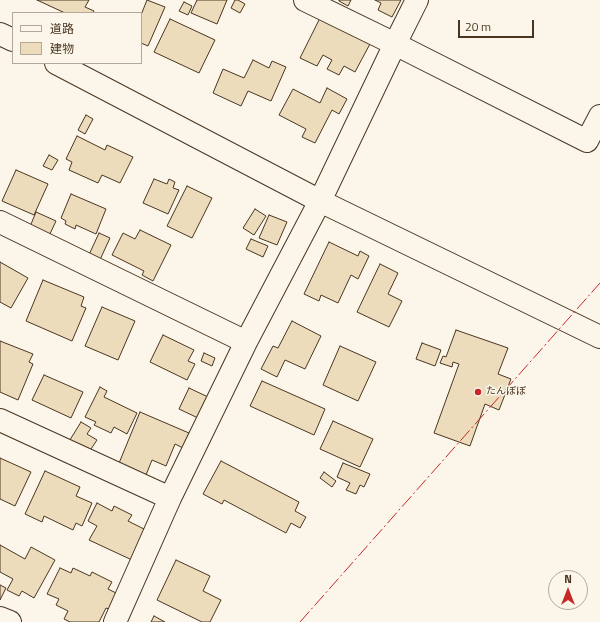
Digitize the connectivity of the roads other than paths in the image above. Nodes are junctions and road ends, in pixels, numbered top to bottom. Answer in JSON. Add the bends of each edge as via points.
{"nodes":[{"id":1,"x":305,"y":0,"type":"edge"},
{"id":2,"x":417,"y":0,"type":"edge"},
{"id":3,"x":0,"y":34,"type":"edge"},
{"id":4,"x":12,"y":40,"type":"edge"},
{"id":5,"x":395,"y":44,"type":"junction"},
{"id":6,"x":58,"y":64,"type":"edge"},
{"id":7,"x":600,"y":116,"type":"edge"},
{"id":8,"x":320,"y":201,"type":"junction"},
{"id":9,"x":0,"y":222,"type":"edge"},
{"id":10,"x":600,"y":337,"type":"edge"},
{"id":11,"x":246,"y":342,"type":"junction"},
{"id":12,"x":0,"y":420,"type":"edge"},
{"id":13,"x":170,"y":498,"type":"junction"},
{"id":14,"x":0,"y":618,"type":"edge"},
{"id":15,"x":10,"y":622,"type":"edge"},
{"id":16,"x":115,"y":622,"type":"edge"}],
"edges":[{"from":1,"to":5,"type":"street"},
{"from":2,"to":5,"type":"street"},
{"from":3,"to":4,"type":"street"},
{"from":5,"to":7,"type":"street","via":[[587,141]]},
{"from":5,"to":8,"type":"street"},
{"from":6,"to":8,"type":"street"},
{"from":8,"to":10,"type":"street"},
{"from":8,"to":11,"type":"street"},
{"from":9,"to":11,"type":"street"},
{"from":11,"to":13,"type":"street"},
{"from":12,"to":13,"type":"street"},
{"from":13,"to":16,"type":"street"},
{"from":14,"to":15,"type":"street"}]}
